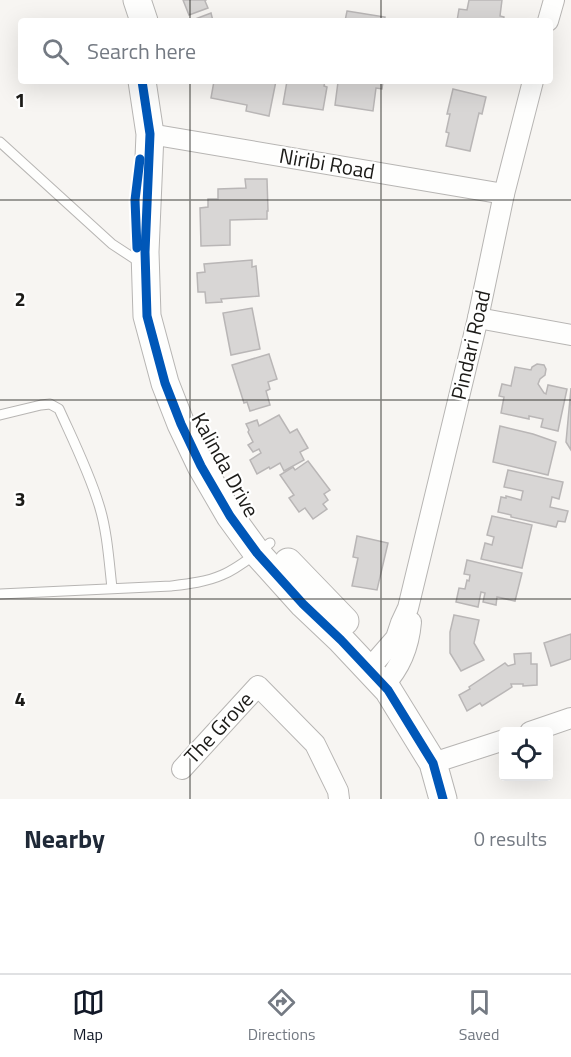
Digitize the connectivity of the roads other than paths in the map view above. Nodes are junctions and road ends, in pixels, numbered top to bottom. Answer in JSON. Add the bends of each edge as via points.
{"nodes":[{"id":1,"x":123,"y":0,"type":"edge"},
{"id":2,"x":137,"y":0,"type":"edge"},
{"id":3,"x":554,"y":0,"type":"edge"},
{"id":4,"x":129,"y":18,"type":"edge"},
{"id":5,"x":143,"y":18,"type":"edge"},
{"id":6,"x":550,"y":18,"type":"edge"},
{"id":7,"x":143,"y":84,"type":"edge"},
{"id":8,"x":156,"y":84,"type":"edge"},
{"id":9,"x":532,"y":84,"type":"edge"},
{"id":10,"x":158,"y":136,"type":"junction"},
{"id":11,"x":0,"y":142,"type":"edge"},
{"id":12,"x":504,"y":194,"type":"junction"},
{"id":13,"x":145,"y":266,"type":"junction"},
{"id":14,"x":478,"y":318,"type":"junction"},
{"id":15,"x":571,"y":335,"type":"edge"},
{"id":16,"x":0,"y":415,"type":"edge"},
{"id":17,"x":263,"y":548,"type":"junction"},
{"id":18,"x":111,"y":588,"type":"junction"},
{"id":19,"x":0,"y":594,"type":"edge"},
{"id":20,"x":382,"y":671,"type":"junction"},
{"id":21,"x":571,"y":718,"type":"edge"},
{"id":22,"x":545,"y":727,"type":"edge"},
{"id":23,"x":499,"y":742,"type":"edge"},
{"id":24,"x":439,"y":761,"type":"junction"},
{"id":25,"x":182,"y":769,"type":"dead end"},
{"id":26,"x":339,"y":799,"type":"edge"},
{"id":27,"x":443,"y":799,"type":"edge"},
{"id":28,"x":453,"y":799,"type":"edge"}],
"edges":[{"from":1,"to":4,"type":"street"},
{"from":2,"to":5,"type":"street"},
{"from":3,"to":6,"type":"street"},
{"from":7,"to":10,"type":"street","name":"Kalinda Drive"},
{"from":8,"to":10,"type":"street","name":"Kalinda Drive"},
{"from":9,"to":12,"type":"street","name":"Pindari Road"},
{"from":10,"to":12,"type":"street","name":"Niribi Road"},
{"from":10,"to":13,"type":"street","name":"Kalinda Drive"},
{"from":10,"to":17,"type":"street","name":"Kalinda Drive","via":[[155,244],[162,311],[183,391],[202,435]]},
{"from":11,"to":13,"type":"lane","via":[[112,244]]},
{"from":12,"to":14,"type":"street","name":"Pindari Road"},
{"from":13,"to":17,"type":"street","name":"Kalinda Drive","via":[[147,316],[165,383],[182,424],[230,516]]},
{"from":14,"to":15,"type":"street"},
{"from":14,"to":20,"type":"street","name":"Pindari Road","via":[[408,608]]},
{"from":16,"to":18,"type":"lane","via":[[50,404],[59,409],[100,507]]},
{"from":17,"to":18,"type":"lane","via":[[224,574],[198,582]]},
{"from":17,"to":20,"type":"street","name":"Kalinda Drive"},
{"from":18,"to":19,"type":"lane"},
{"from":20,"to":24,"type":"street","name":"Kalinda Drive","via":[[417,702]]},
{"from":21,"to":22,"type":"street"},
{"from":23,"to":24,"type":"street"},
{"from":24,"to":27,"type":"street","name":"Kalinda Drive"},
{"from":24,"to":28,"type":"street","name":"Kalinda Drive"},
{"from":25,"to":26,"type":"street","name":"The Grove","via":[[258,686],[315,744]]}]}
